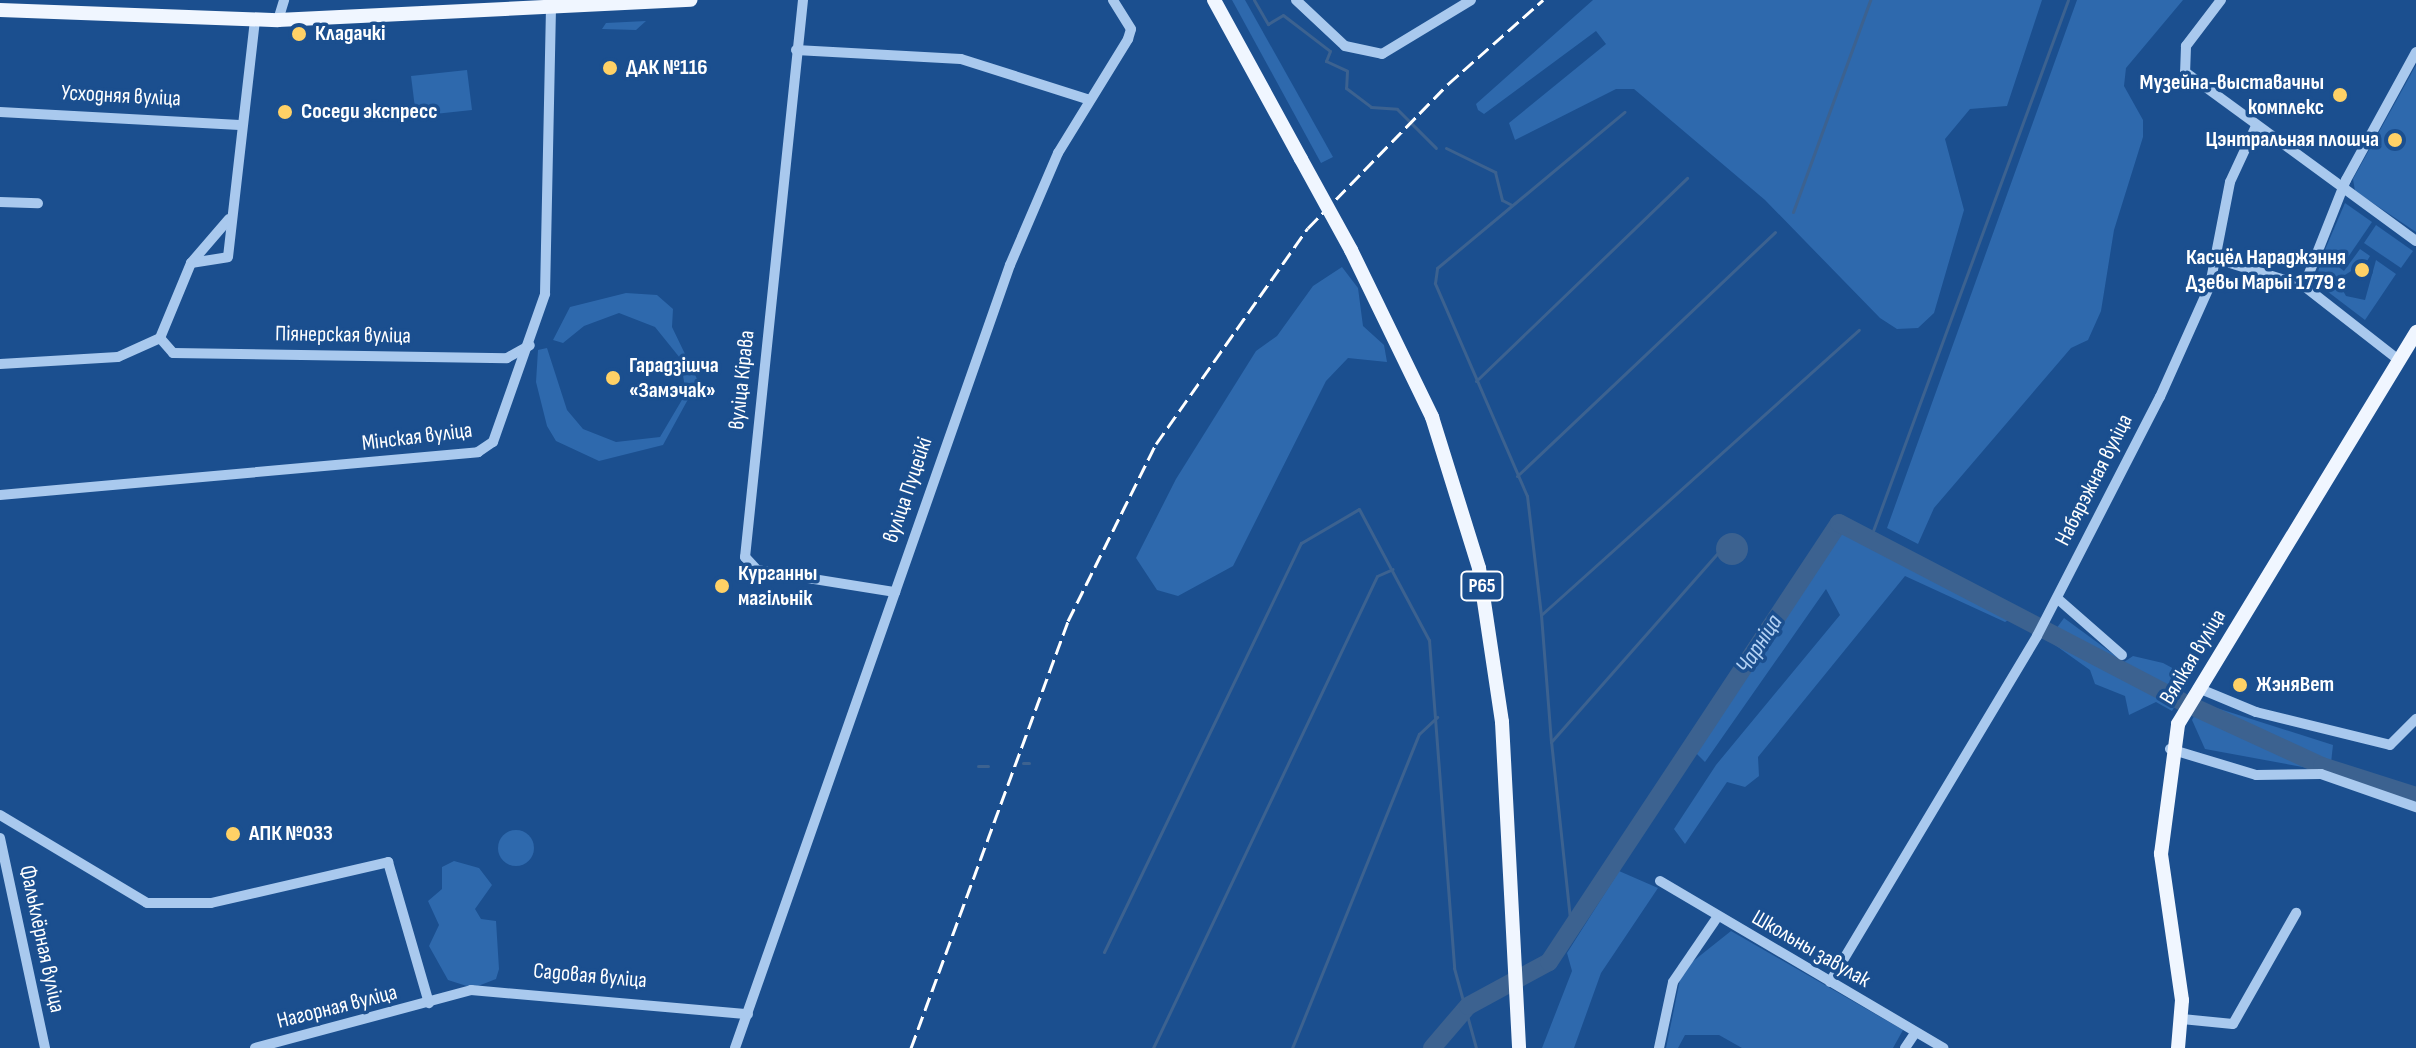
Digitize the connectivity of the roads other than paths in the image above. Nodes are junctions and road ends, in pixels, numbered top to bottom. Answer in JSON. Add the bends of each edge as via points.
{"nodes":[{"id":1,"x":284,"y":0,"type":"edge"},
{"id":2,"x":461,"y":0,"type":"edge"},
{"id":3,"x":691,"y":0,"type":"edge"},
{"id":4,"x":803,"y":0,"type":"edge"},
{"id":5,"x":1113,"y":0,"type":"edge"},
{"id":6,"x":1214,"y":0,"type":"edge"},
{"id":7,"x":1296,"y":0,"type":"edge"},
{"id":8,"x":1471,"y":0,"type":"edge"},
{"id":9,"x":2221,"y":0,"type":"edge"},
{"id":10,"x":16,"y":6,"type":"edge"},
{"id":11,"x":0,"y":10,"type":"edge"},
{"id":12,"x":551,"y":11,"type":"junction"},
{"id":13,"x":462,"y":16,"type":"junction"},
{"id":14,"x":255,"y":19,"type":"junction"},
{"id":15,"x":278,"y":20,"type":"junction"},
{"id":16,"x":796,"y":50,"type":"junction"},
{"id":17,"x":2416,"y":52,"type":"edge"},
{"id":18,"x":1087,"y":99,"type":"junction"},
{"id":19,"x":0,"y":112,"type":"edge"},
{"id":20,"x":240,"y":125,"type":"junction"},
{"id":21,"x":2256,"y":126,"type":"junction"},
{"id":22,"x":2343,"y":192,"type":"junction"},
{"id":23,"x":0,"y":202,"type":"edge"},
{"id":24,"x":38,"y":203,"type":"dead end"},
{"id":25,"x":230,"y":218,"type":"junction"},
{"id":26,"x":2416,"y":241,"type":"edge"},
{"id":27,"x":2217,"y":259,"type":"junction"},
{"id":28,"x":191,"y":263,"type":"junction"},
{"id":29,"x":2304,"y":286,"type":"junction"},
{"id":30,"x":2416,"y":332,"type":"edge"},
{"id":31,"x":160,"y":338,"type":"junction"},
{"id":32,"x":530,"y":345,"type":"junction"},
{"id":33,"x":2400,"y":361,"type":"junction"},
{"id":34,"x":0,"y":364,"type":"edge"},
{"id":35,"x":0,"y":495,"type":"edge"},
{"id":36,"x":895,"y":592,"type":"junction"},
{"id":37,"x":2058,"y":599,"type":"junction"},
{"id":38,"x":2122,"y":655,"type":"dead end"},
{"id":39,"x":2198,"y":688,"type":"junction"},
{"id":40,"x":2416,"y":719,"type":"edge"},
{"id":41,"x":2170,"y":749,"type":"junction"},
{"id":42,"x":2416,"y":807,"type":"edge"},
{"id":43,"x":0,"y":815,"type":"edge"},
{"id":44,"x":0,"y":838,"type":"edge"},
{"id":45,"x":1660,"y":881,"type":"dead end"},
{"id":46,"x":2296,"y":913,"type":"dead end"},
{"id":47,"x":1716,"y":919,"type":"junction"},
{"id":48,"x":1830,"y":982,"type":"junction"},
{"id":49,"x":429,"y":1003,"type":"junction"},
{"id":50,"x":748,"y":1014,"type":"junction"},
{"id":51,"x":2182,"y":1019,"type":"junction"},
{"id":52,"x":1915,"y":1033,"type":"junction"},
{"id":53,"x":45,"y":1048,"type":"edge"},
{"id":54,"x":255,"y":1048,"type":"edge"},
{"id":55,"x":735,"y":1048,"type":"edge"},
{"id":56,"x":1519,"y":1048,"type":"edge"},
{"id":57,"x":1659,"y":1048,"type":"edge"},
{"id":58,"x":1905,"y":1048,"type":"edge"},
{"id":59,"x":1944,"y":1048,"type":"edge"},
{"id":60,"x":2178,"y":1048,"type":"edge"}],
"edges":[{"from":1,"to":15,"type":"street"},
{"from":2,"to":13,"type":"street"},
{"from":3,"to":12,"type":"main road"},
{"from":4,"to":16,"type":"street","name":"вуліца Кірава"},
{"from":5,"to":18,"type":"street","name":"вуліца Пуцейкі","via":[[1131,29]]},
{"from":6,"to":56,"type":"main road","number":"Р65","bridge":true,"via":[[1351,250],[1432,417],[1479,568],[1502,722]]},
{"from":7,"to":8,"type":"street","via":[[1364,54],[1398,49]]},
{"from":9,"to":21,"type":"street","via":[[2186,46],[2182,64],[2191,79]]},
{"from":10,"to":11,"type":"main road"},
{"from":10,"to":14,"type":"main road"},
{"from":12,"to":13,"type":"main road"},
{"from":12,"to":32,"type":"street","name":"Мінская вуліца","via":[[545,294]]},
{"from":13,"to":15,"type":"main road"},
{"from":14,"to":15,"type":"main road"},
{"from":14,"to":20,"type":"street"},
{"from":16,"to":18,"type":"street","via":[[961,59]]},
{"from":16,"to":36,"type":"street","name":"вуліца Кірава","via":[[745,557],[757,570]]},
{"from":17,"to":22,"type":"street"},
{"from":18,"to":36,"type":"street","name":"вуліца Пуцейкі","via":[[1010,265]]},
{"from":19,"to":20,"type":"street","name":"Усходняя вуліца"},
{"from":20,"to":25,"type":"street"},
{"from":21,"to":22,"type":"street"},
{"from":21,"to":27,"type":"street","name":"Набярэжная вуліца","via":[[2230,182]]},
{"from":22,"to":26,"type":"street"},
{"from":22,"to":29,"type":"street"},
{"from":23,"to":24,"type":"street"},
{"from":25,"to":28,"type":"street"},
{"from":25,"to":28,"type":"street","via":[[228,257]]},
{"from":27,"to":29,"type":"street"},
{"from":27,"to":37,"type":"street","name":"Набярэжная вуліца","via":[[2178,359]]},
{"from":28,"to":31,"type":"street"},
{"from":29,"to":33,"type":"street"},
{"from":30,"to":33,"type":"main road","name":"Вялікая вуліца"},
{"from":31,"to":32,"type":"street","name":"Піянерская вуліца","via":[[173,353],[507,358]]},
{"from":31,"to":34,"type":"street","via":[[118,357]]},
{"from":32,"to":35,"type":"street","name":"Мінская вуліца","via":[[493,442],[478,452]]},
{"from":33,"to":39,"type":"main road","name":"Вялікая вуліца"},
{"from":36,"to":50,"type":"street","name":"вуліца Пуцейкі"},
{"from":37,"to":38,"type":"street"},
{"from":37,"to":48,"type":"street","name":"Набярэжная вуліца"},
{"from":39,"to":40,"type":"street","via":[[2256,712],[2390,745]]},
{"from":39,"to":41,"type":"main road","name":"Вялікая вуліца"},
{"from":41,"to":42,"type":"street","via":[[2256,775],[2321,774]]},
{"from":41,"to":51,"type":"main road","name":"Вялікая вуліца","via":[[2161,854]]},
{"from":43,"to":49,"type":"street","via":[[147,903],[211,903],[388,862]]},
{"from":44,"to":53,"type":"street","name":"Фальклёрная вуліца"},
{"from":45,"to":47,"type":"street","name":"Школьны завулак"},
{"from":46,"to":51,"type":"street","via":[[2233,1024]]},
{"from":47,"to":48,"type":"street","name":"Школьны завулак"},
{"from":47,"to":57,"type":"street","via":[[1673,982]]},
{"from":48,"to":52,"type":"street","name":"Школьны завулак"},
{"from":49,"to":50,"type":"street","name":"Садовая вуліца","via":[[497,988]]},
{"from":49,"to":54,"type":"street","name":"Нагорная вуліца"},
{"from":50,"to":55,"type":"street","name":"вуліца Пуцейкі"},
{"from":51,"to":60,"type":"main road","name":"Вялікая вуліца"},
{"from":52,"to":58,"type":"street"},
{"from":52,"to":59,"type":"street","name":"Школьны завулак"}]}
